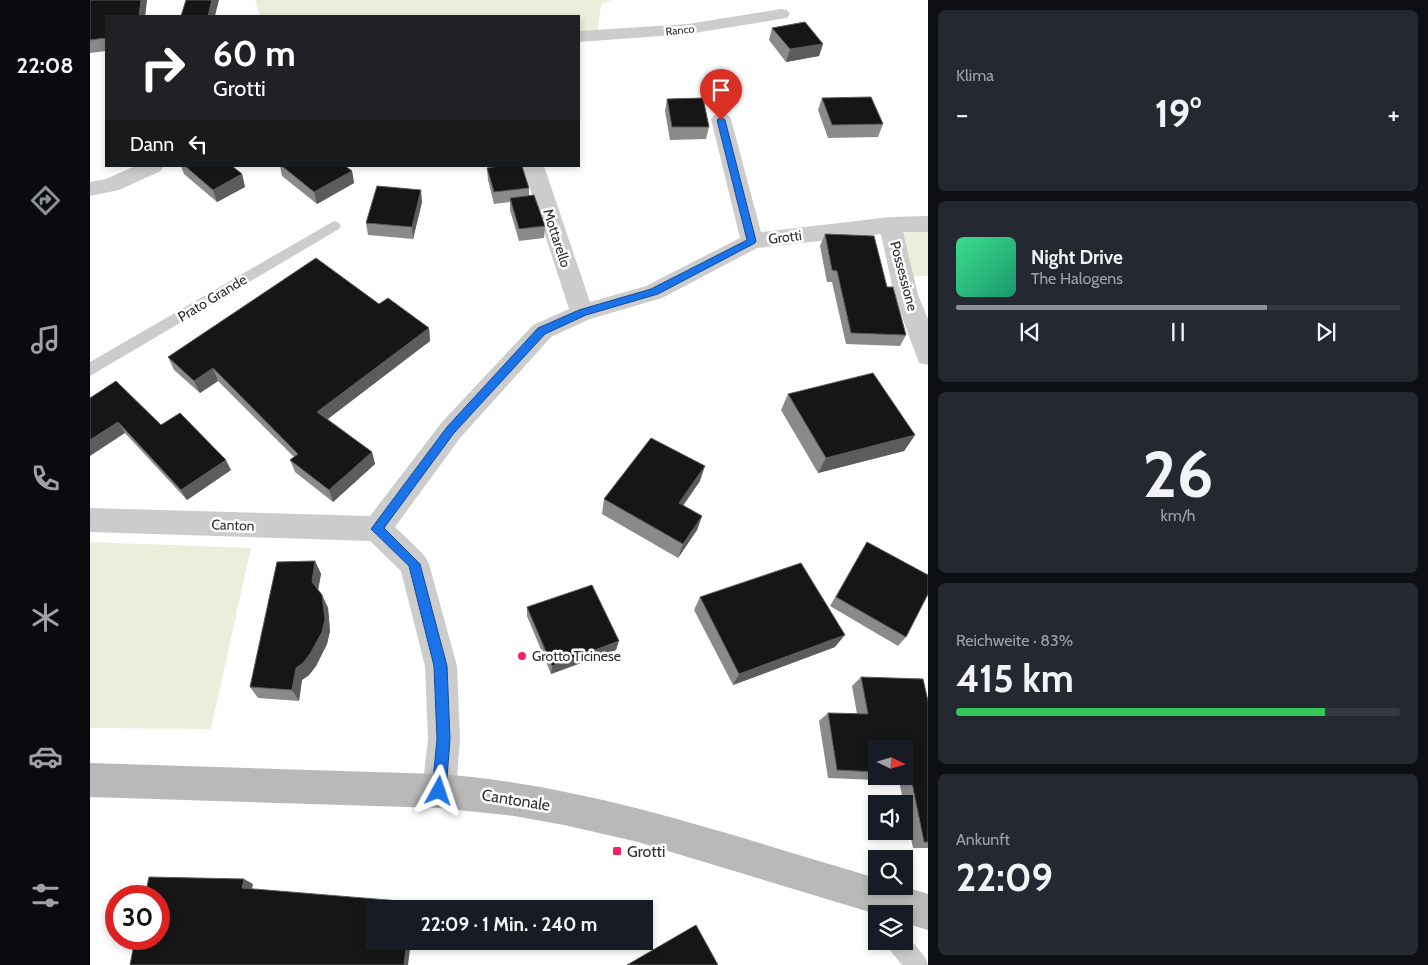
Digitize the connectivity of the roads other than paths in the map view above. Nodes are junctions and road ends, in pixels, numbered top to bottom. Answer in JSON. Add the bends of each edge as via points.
{"nodes":[{"id":1,"x":781,"y":14,"type":"dead end"},
{"id":2,"x":580,"y":37,"type":"edge"},
{"id":3,"x":721,"y":120,"type":"dead end"},
{"id":4,"x":152,"y":167,"type":"edge"},
{"id":5,"x":531,"y":167,"type":"edge"},
{"id":6,"x":90,"y":189,"type":"edge"},
{"id":7,"x":928,"y":224,"type":"edge"},
{"id":8,"x":890,"y":225,"type":"junction"},
{"id":9,"x":334,"y":226,"type":"dead end"},
{"id":10,"x":752,"y":241,"type":"junction"},
{"id":11,"x":582,"y":313,"type":"junction"},
{"id":12,"x":928,"y":356,"type":"edge"},
{"id":13,"x":90,"y":370,"type":"edge"},
{"id":14,"x":90,"y":520,"type":"edge"},
{"id":15,"x":377,"y":529,"type":"junction"},
{"id":16,"x":90,"y":780,"type":"edge"},
{"id":17,"x":439,"y":791,"type":"junction"},
{"id":18,"x":853,"y":888,"type":"junction"},
{"id":19,"x":868,"y":906,"type":"edge"},
{"id":20,"x":928,"y":912,"type":"edge"},
{"id":21,"x":904,"y":950,"type":"edge"},
{"id":22,"x":917,"y":965,"type":"edge"}],
"edges":[{"from":1,"to":2,"type":"street","name":"Ranco","via":[[688,29]]},
{"from":3,"to":10,"type":"street"},
{"from":4,"to":6,"type":"street","via":[[110,185]]},
{"from":5,"to":11,"type":"street","name":"Mottarello"},
{"from":7,"to":8,"type":"street","name":"Grotti"},
{"from":8,"to":10,"type":"street","name":"Grotti"},
{"from":8,"to":12,"type":"street","name":"Possessione","via":[[906,295]]},
{"from":9,"to":13,"type":"lane","name":"Prato Grande"},
{"from":10,"to":11,"type":"street","name":"Grotti","via":[[654,292]]},
{"from":11,"to":15,"type":"street","name":"Grotti","via":[[542,331],[450,430]]},
{"from":14,"to":15,"type":"street","name":"Canton"},
{"from":15,"to":17,"type":"street","via":[[414,564],[441,666],[444,739]]},
{"from":16,"to":17,"type":"street","name":"Cantonale"},
{"from":17,"to":18,"type":"street","name":"Cantonale","via":[[479,793],[592,813]]},
{"from":18,"to":19,"type":"lane"},
{"from":18,"to":20,"type":"street","name":"Cantonale"},
{"from":21,"to":22,"type":"lane"}]}
